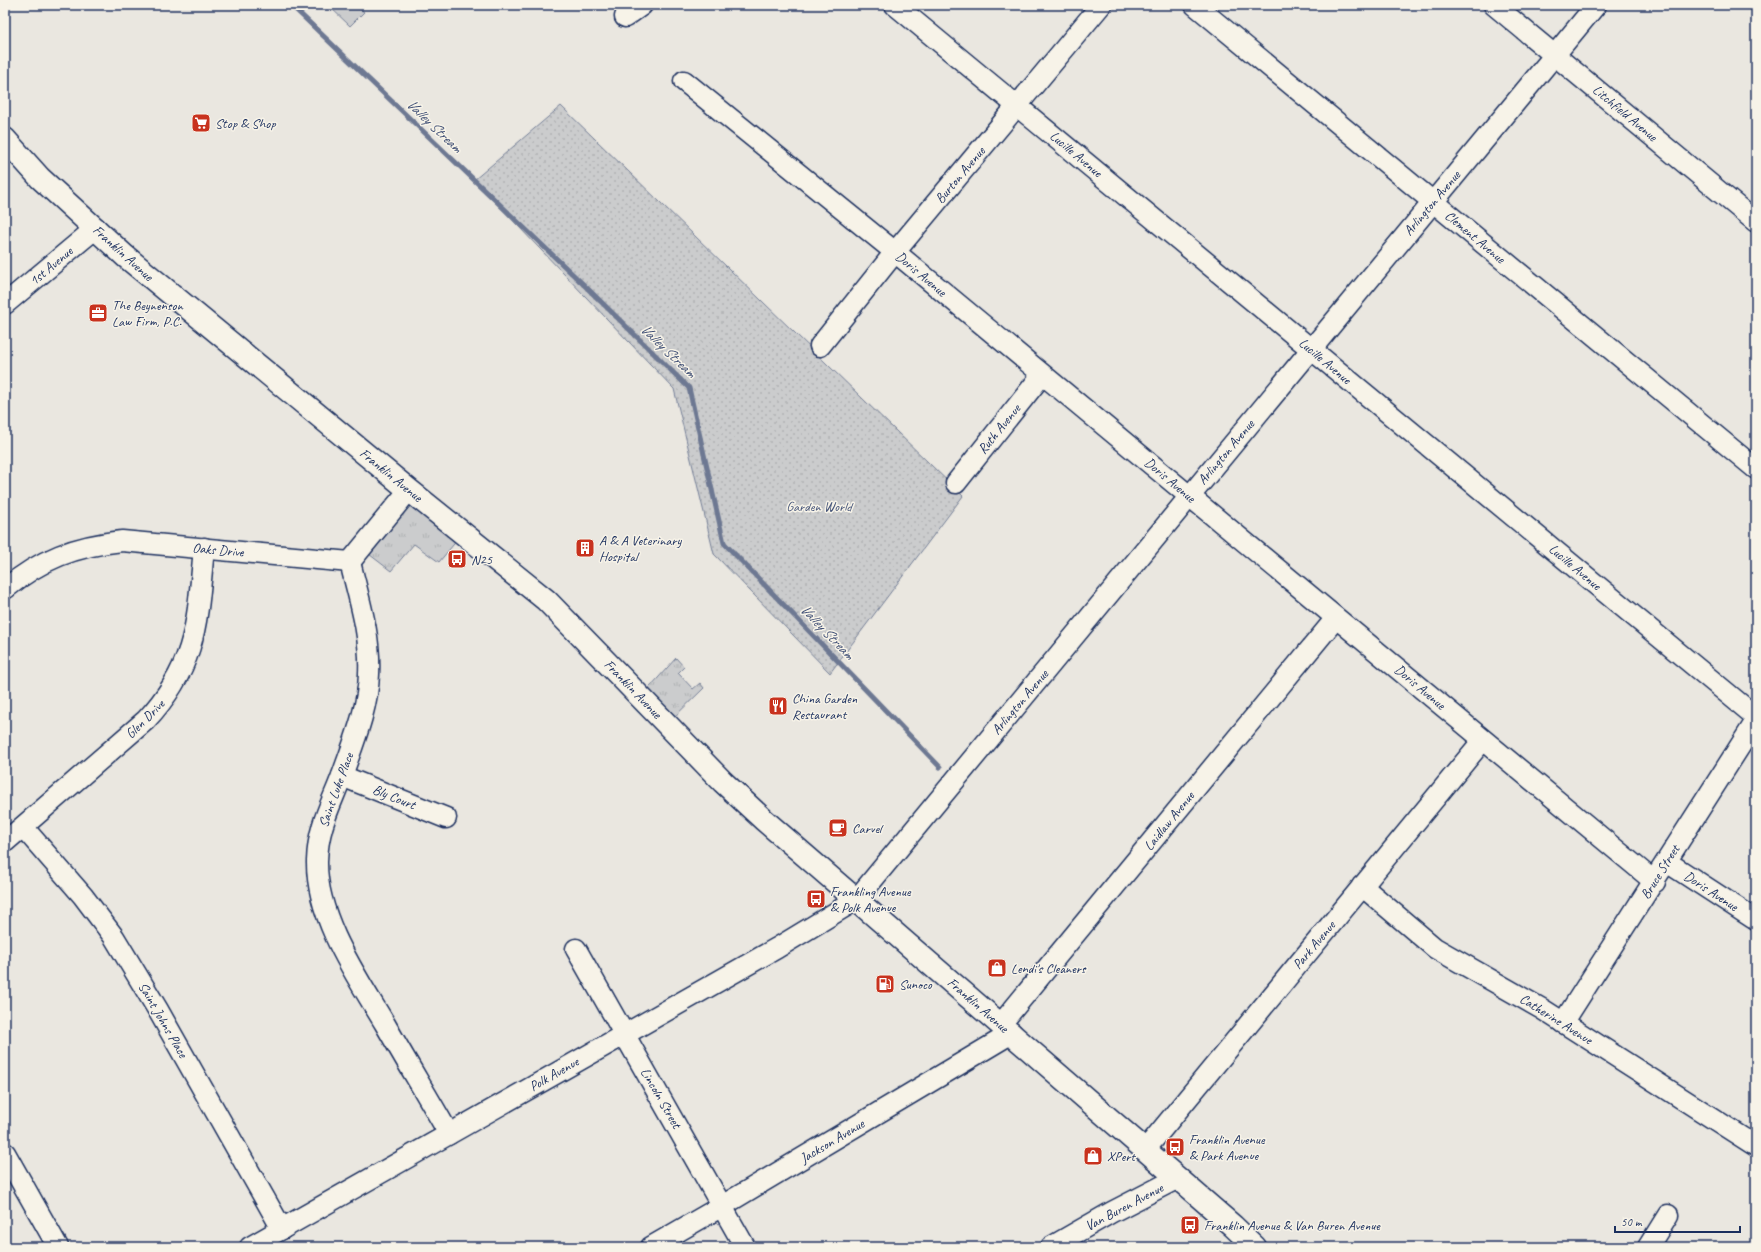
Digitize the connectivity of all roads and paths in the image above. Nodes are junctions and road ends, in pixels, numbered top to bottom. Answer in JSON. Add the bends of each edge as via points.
{"nodes":[{"id":1,"x":642,"y":5,"type":"edge"},
{"id":2,"x":895,"y":5,"type":"edge"},
{"id":3,"x":1100,"y":5,"type":"edge"},
{"id":4,"x":1195,"y":5,"type":"edge"},
{"id":5,"x":1494,"y":5,"type":"edge"},
{"id":6,"x":1596,"y":5,"type":"edge"},
{"id":7,"x":625,"y":17,"type":"dead end"},
{"id":8,"x":1554,"y":55,"type":"junction"},
{"id":9,"x":684,"y":81,"type":"dead end"},
{"id":10,"x":1017,"y":106,"type":"junction"},
{"id":11,"x":5,"y":139,"type":"edge"},
{"id":12,"x":1433,"y":202,"type":"junction"},
{"id":13,"x":1756,"y":222,"type":"edge"},
{"id":14,"x":96,"y":228,"type":"junction"},
{"id":15,"x":895,"y":252,"type":"junction"},
{"id":16,"x":5,"y":304,"type":"edge"},
{"id":17,"x":820,"y":346,"type":"dead end"},
{"id":18,"x":1311,"y":349,"type":"junction"},
{"id":19,"x":1042,"y":375,"type":"junction"},
{"id":20,"x":1756,"y":469,"type":"edge"},
{"id":21,"x":956,"y":484,"type":"dead end"},
{"id":22,"x":408,"y":490,"type":"junction"},
{"id":23,"x":1189,"y":496,"type":"junction"},
{"id":24,"x":204,"y":548,"type":"junction"},
{"id":25,"x":350,"y":562,"type":"junction"},
{"id":26,"x":5,"y":589,"type":"edge"},
{"id":27,"x":1336,"y":618,"type":"junction"},
{"id":28,"x":1756,"y":717,"type":"edge"},
{"id":29,"x":1756,"y":721,"type":"edge"},
{"id":30,"x":1483,"y":740,"type":"junction"},
{"id":31,"x":342,"y":776,"type":"junction"},
{"id":32,"x":446,"y":818,"type":"dead end"},
{"id":33,"x":23,"y":827,"type":"junction"},
{"id":34,"x":5,"y":842,"type":"edge"},
{"id":35,"x":1667,"y":862,"type":"junction"},
{"id":36,"x":1655,"y":882,"type":"junction"},
{"id":37,"x":1362,"y":886,"type":"junction"},
{"id":38,"x":856,"y":900,"type":"junction"},
{"id":39,"x":1756,"y":920,"type":"edge"},
{"id":40,"x":576,"y":949,"type":"dead end"},
{"id":41,"x":1563,"y":1023,"type":"junction"},
{"id":42,"x":1007,"y":1029,"type":"junction"},
{"id":43,"x":624,"y":1034,"type":"junction"},
{"id":44,"x":449,"y":1134,"type":"junction"},
{"id":45,"x":1756,"y":1146,"type":"edge"},
{"id":46,"x":1145,"y":1150,"type":"junction"},
{"id":47,"x":5,"y":1153,"type":"edge"},
{"id":48,"x":1178,"y":1178,"type":"junction"},
{"id":49,"x":722,"y":1206,"type":"junction"},
{"id":50,"x":1668,"y":1215,"type":"dead end"},
{"id":51,"x":282,"y":1229,"type":"junction"},
{"id":52,"x":58,"y":1247,"type":"edge"},
{"id":53,"x":250,"y":1247,"type":"edge"},
{"id":54,"x":651,"y":1247,"type":"edge"},
{"id":55,"x":745,"y":1247,"type":"edge"},
{"id":56,"x":1051,"y":1247,"type":"edge"},
{"id":57,"x":1255,"y":1247,"type":"edge"},
{"id":58,"x":1648,"y":1247,"type":"edge"}],
"edges":[{"from":1,"to":7,"type":"street"},
{"from":2,"to":10,"type":"street","name":"Lucille Avenue"},
{"from":3,"to":10,"type":"street","name":"Burton Avenue"},
{"from":4,"to":12,"type":"street","name":"Clement Avenue"},
{"from":5,"to":8,"type":"street","name":"Litchfield Avenue"},
{"from":6,"to":8,"type":"street","name":"Arlington Avenue"},
{"from":8,"to":12,"type":"street","name":"Arlington Avenue"},
{"from":8,"to":13,"type":"street","name":"Litchfield Avenue"},
{"from":9,"to":15,"type":"street","name":"Doris Avenue"},
{"from":10,"to":15,"type":"street","name":"Burton Avenue"},
{"from":10,"to":18,"type":"street","name":"Lucille Avenue"},
{"from":11,"to":14,"type":"main road","name":"Franklin Avenue","via":[[40,178]]},
{"from":12,"to":18,"type":"street","name":"Arlington Avenue"},
{"from":12,"to":20,"type":"street","name":"Clement Avenue"},
{"from":14,"to":16,"type":"street","name":"1st Avenue"},
{"from":14,"to":22,"type":"main road","name":"Franklin Avenue","via":[[171,295]]},
{"from":15,"to":17,"type":"street","name":"Burton Avenue"},
{"from":15,"to":19,"type":"street","name":"Doris Avenue"},
{"from":18,"to":23,"type":"street","name":"Arlington Avenue"},
{"from":18,"to":28,"type":"street","name":"Lucille Avenue"},
{"from":19,"to":21,"type":"street","name":"Ruth Avenue"},
{"from":19,"to":23,"type":"street","name":"Doris Avenue"},
{"from":22,"to":25,"type":"street"},
{"from":22,"to":38,"type":"main road","name":"Franklin Avenue","via":[[546,600],[723,782]]},
{"from":23,"to":27,"type":"street","name":"Doris Avenue"},
{"from":23,"to":38,"type":"street","name":"Arlington Avenue"},
{"from":24,"to":25,"type":"street","name":"Oaks Drive"},
{"from":24,"to":26,"type":"street","name":"Oaks Drive","via":[[122,541],[95,544],[55,556],[22,575]]},
{"from":24,"to":33,"type":"street","name":"Glen Drive","via":[[193,642],[181,674],[163,702],[146,720]]},
{"from":25,"to":31,"type":"street","name":"Saint Luke Place","via":[[364,615],[369,674],[365,706]]},
{"from":27,"to":30,"type":"street","name":"Doris Avenue"},
{"from":27,"to":42,"type":"street","name":"Laidlaw Avenue"},
{"from":29,"to":35,"type":"street","name":"Bruce Street"},
{"from":30,"to":36,"type":"street","name":"Doris Avenue"},
{"from":30,"to":37,"type":"street","name":"Park Avenue"},
{"from":31,"to":32,"type":"street","name":"Bly Court"},
{"from":31,"to":44,"type":"street","name":"Saint Luke Place","via":[[324,819],[317,861],[319,885],[327,917],[350,966]]},
{"from":33,"to":34,"type":"street","name":"Glen Drive"},
{"from":33,"to":51,"type":"street","name":"Saint Johns Place","via":[[83,896],[114,937]]},
{"from":35,"to":36,"type":"street","name":"Bruce Street"},
{"from":35,"to":39,"type":"street","name":"Doris Avenue"},
{"from":36,"to":41,"type":"street","name":"Bruce Street"},
{"from":37,"to":41,"type":"street","name":"Catherine Avenue","via":[[1436,948],[1542,1008]]},
{"from":37,"to":46,"type":"street","name":"Park Avenue"},
{"from":38,"to":42,"type":"main road","name":"Franklin Avenue"},
{"from":38,"to":43,"type":"street","name":"Polk Avenue","via":[[777,948]]},
{"from":40,"to":43,"type":"street","name":"Lincoln Street"},
{"from":41,"to":45,"type":"street","name":"Catherine Avenue"},
{"from":42,"to":46,"type":"main road","name":"Franklin Avenue"},
{"from":42,"to":49,"type":"street","name":"Jackson Avenue"},
{"from":43,"to":44,"type":"street","name":"Polk Avenue"},
{"from":43,"to":49,"type":"street","name":"Lincoln Street"},
{"from":44,"to":51,"type":"street","name":"Polk Avenue"},
{"from":46,"to":48,"type":"main road","name":"Franklin Avenue"},
{"from":47,"to":52,"type":"street"},
{"from":48,"to":56,"type":"street","name":"Van Buren Avenue"},
{"from":48,"to":57,"type":"main road","name":"Franklin Avenue"},
{"from":49,"to":54,"type":"street","name":"Jackson Avenue"},
{"from":49,"to":55,"type":"street","name":"Lincoln Street"},
{"from":50,"to":58,"type":"street"},
{"from":51,"to":53,"type":"street","name":"Polk Avenue"}]}
